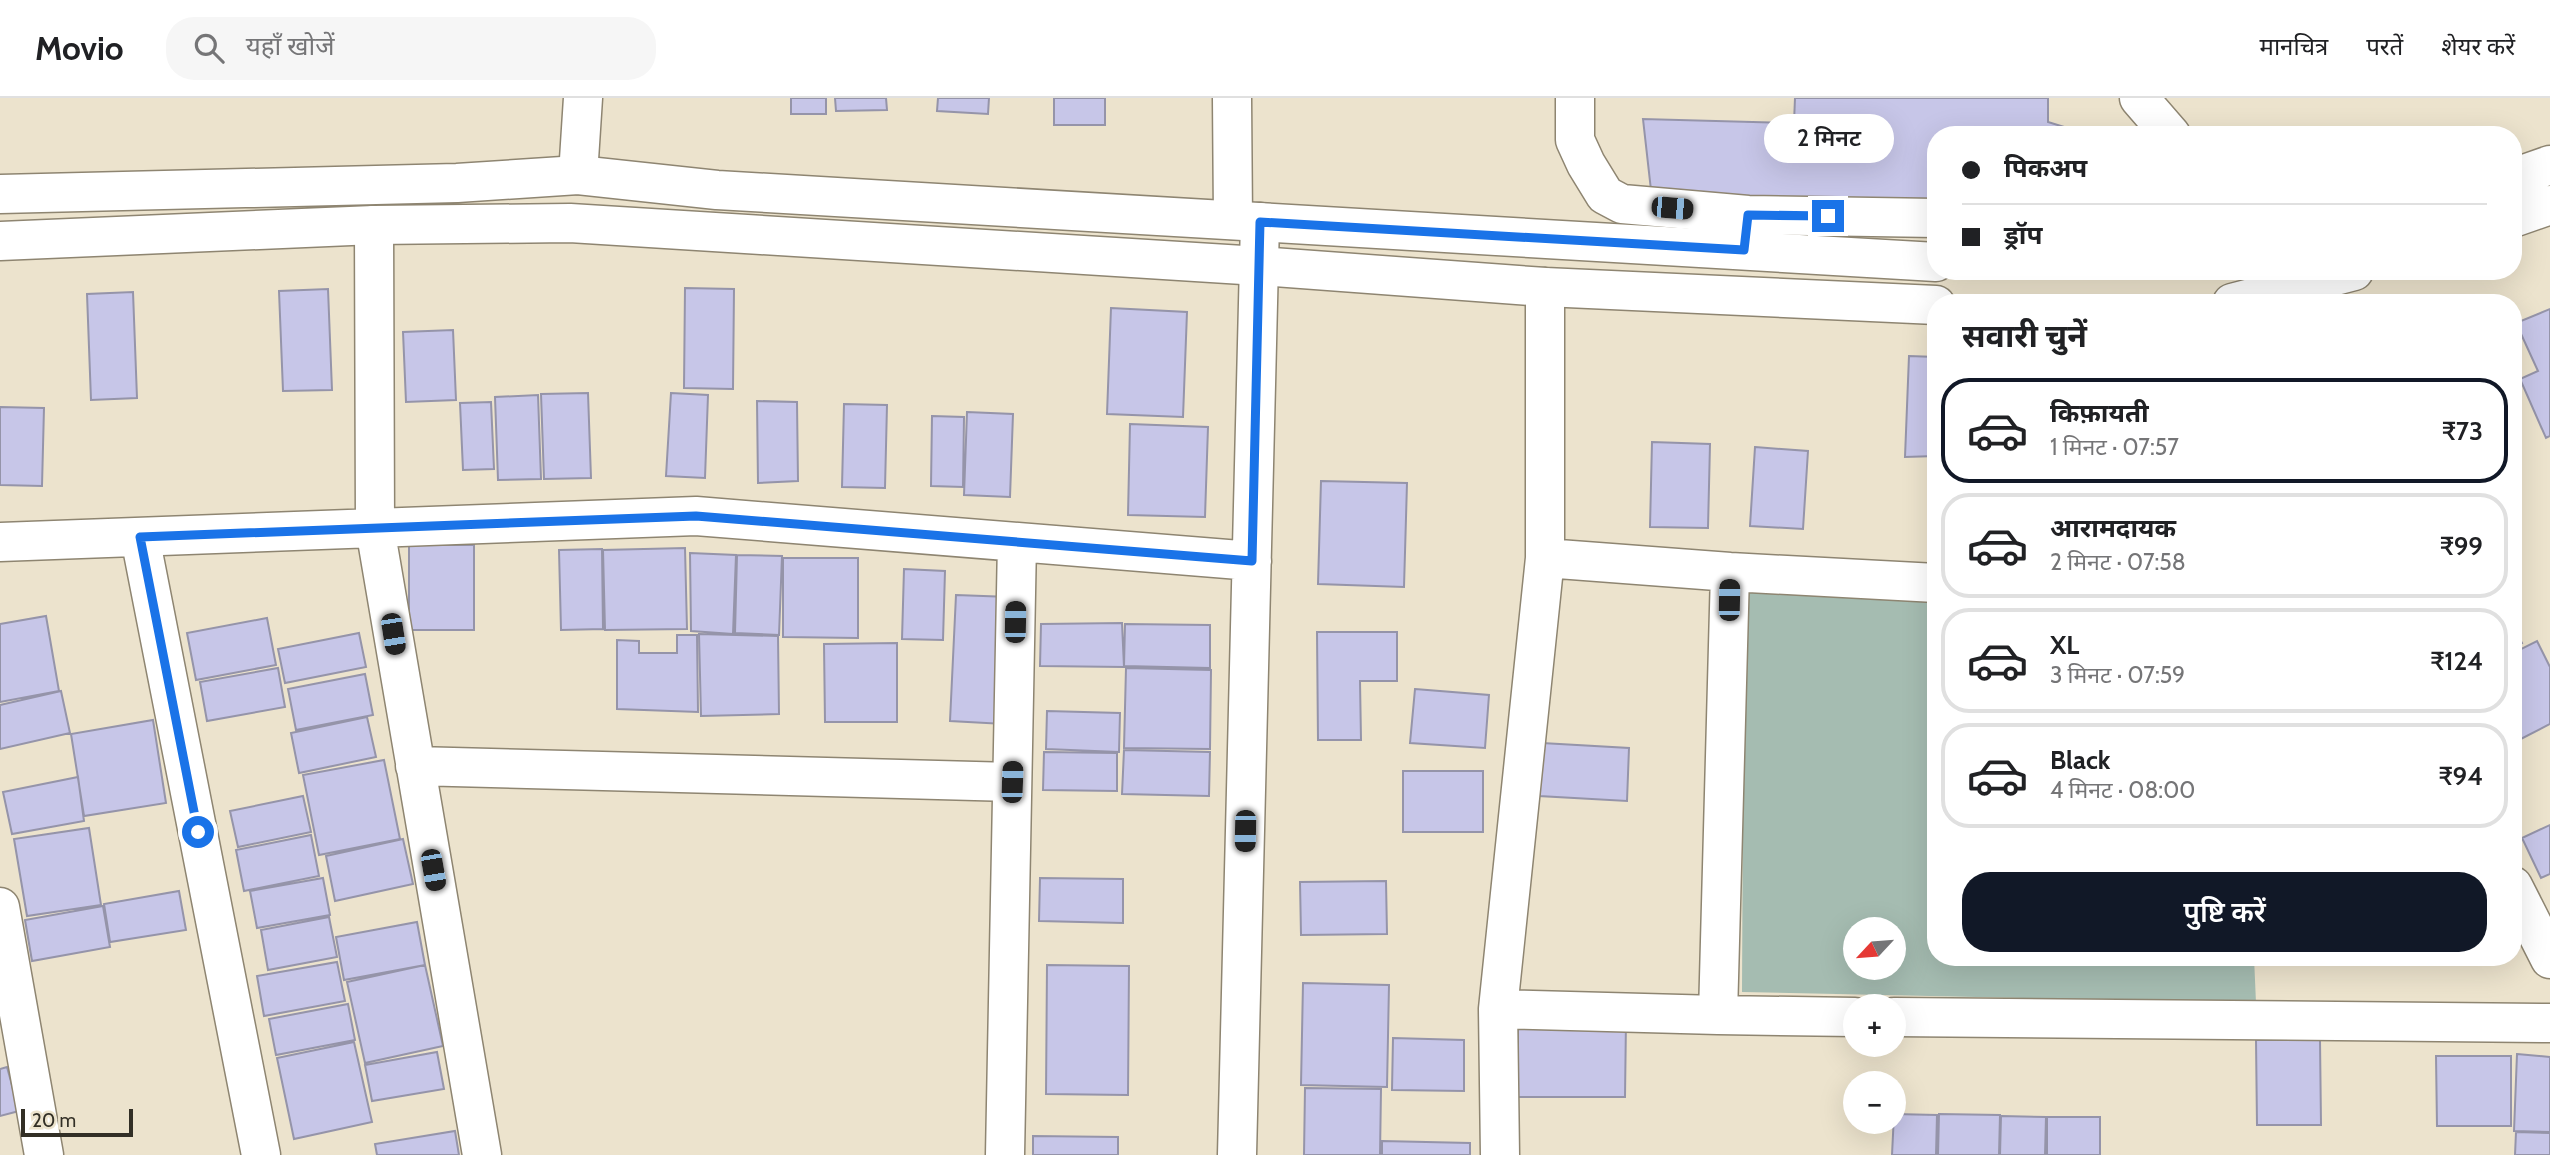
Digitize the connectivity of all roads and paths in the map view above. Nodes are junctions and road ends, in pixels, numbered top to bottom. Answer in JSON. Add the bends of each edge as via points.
{"nodes":[{"id":1,"x":583,"y":98,"type":"edge"},
{"id":2,"x":1232,"y":98,"type":"edge"},
{"id":3,"x":1575,"y":98,"type":"edge"},
{"id":4,"x":2139,"y":98,"type":"edge"},
{"id":5,"x":2163,"y":126,"type":"edge"},
{"id":6,"x":2550,"y":165,"type":"edge"},
{"id":7,"x":578,"y":175,"type":"junction"},
{"id":8,"x":2522,"y":175,"type":"edge"},
{"id":9,"x":0,"y":194,"type":"edge"},
{"id":10,"x":2550,"y":205,"type":"edge"},
{"id":11,"x":2522,"y":215,"type":"edge"},
{"id":12,"x":1927,"y":219,"type":"edge"},
{"id":13,"x":1247,"y":221,"type":"junction"},
{"id":14,"x":374,"y":225,"type":"junction"},
{"id":15,"x":1746,"y":233,"type":"junction"},
{"id":16,"x":0,"y":241,"type":"edge"},
{"id":17,"x":1927,"y":261,"type":"edge"},
{"id":18,"x":1259,"y":266,"type":"junction"},
{"id":19,"x":2314,"y":280,"type":"edge"},
{"id":20,"x":1545,"y":287,"type":"junction"},
{"id":21,"x":2264,"y":294,"type":"edge"},
{"id":22,"x":1927,"y":305,"type":"edge"},
{"id":23,"x":376,"y":528,"type":"junction"},
{"id":24,"x":140,"y":537,"type":"junction"},
{"id":25,"x":0,"y":542,"type":"edge"},
{"id":26,"x":1017,"y":542,"type":"junction"},
{"id":27,"x":1545,"y":558,"type":"junction"},
{"id":28,"x":1252,"y":561,"type":"junction"},
{"id":29,"x":1730,"y":572,"type":"junction"},
{"id":30,"x":1927,"y":583,"type":"edge"},
{"id":31,"x":415,"y":766,"type":"junction"},
{"id":32,"x":1012,"y":782,"type":"junction"},
{"id":33,"x":2522,"y":904,"type":"edge"},
{"id":34,"x":0,"y":907,"type":"edge"},
{"id":35,"x":2550,"y":959,"type":"edge"},
{"id":36,"x":1499,"y":1009,"type":"junction"},
{"id":37,"x":1718,"y":1016,"type":"junction"},
{"id":38,"x":1843,"y":1017,"type":"edge"},
{"id":39,"x":1906,"y":1017,"type":"edge"},
{"id":40,"x":2550,"y":1023,"type":"edge"},
{"id":41,"x":44,"y":1155,"type":"edge"},
{"id":42,"x":261,"y":1155,"type":"edge"},
{"id":43,"x":482,"y":1155,"type":"edge"},
{"id":44,"x":1005,"y":1155,"type":"edge"},
{"id":45,"x":1237,"y":1155,"type":"edge"},
{"id":46,"x":1500,"y":1155,"type":"edge"}],
"edges":[{"from":1,"to":7,"type":"street"},
{"from":2,"to":13,"type":"street"},
{"from":3,"to":15,"type":"street","via":[[1575,140],[1605,195],[1622,204]]},
{"from":4,"to":5,"type":"street"},
{"from":6,"to":8,"type":"street"},
{"from":7,"to":9,"type":"street","via":[[457,183]]},
{"from":7,"to":13,"type":"street","via":[[717,190]]},
{"from":10,"to":11,"type":"street"},
{"from":12,"to":15,"type":"street"},
{"from":13,"to":15,"type":"street"},
{"from":13,"to":18,"type":"street"},
{"from":14,"to":16,"type":"street"},
{"from":14,"to":18,"type":"street","via":[[570,223]]},
{"from":14,"to":23,"type":"street"},
{"from":15,"to":17,"type":"street"},
{"from":18,"to":20,"type":"street"},
{"from":18,"to":28,"type":"street"},
{"from":19,"to":21,"type":"street"},
{"from":20,"to":22,"type":"street"},
{"from":20,"to":27,"type":"street"},
{"from":23,"to":24,"type":"street"},
{"from":23,"to":26,"type":"street","via":[[696,516]]},
{"from":23,"to":31,"type":"street"},
{"from":24,"to":25,"type":"street"},
{"from":24,"to":42,"type":"street"},
{"from":26,"to":28,"type":"street"},
{"from":26,"to":32,"type":"street"},
{"from":27,"to":29,"type":"street"},
{"from":27,"to":36,"type":"street"},
{"from":28,"to":45,"type":"street"},
{"from":29,"to":30,"type":"street"},
{"from":29,"to":37,"type":"street"},
{"from":31,"to":32,"type":"street"},
{"from":31,"to":43,"type":"street"},
{"from":32,"to":44,"type":"street"},
{"from":33,"to":35,"type":"street"},
{"from":34,"to":41,"type":"street"},
{"from":36,"to":37,"type":"street"},
{"from":36,"to":46,"type":"street"},
{"from":37,"to":38,"type":"street"},
{"from":39,"to":40,"type":"street"}]}
